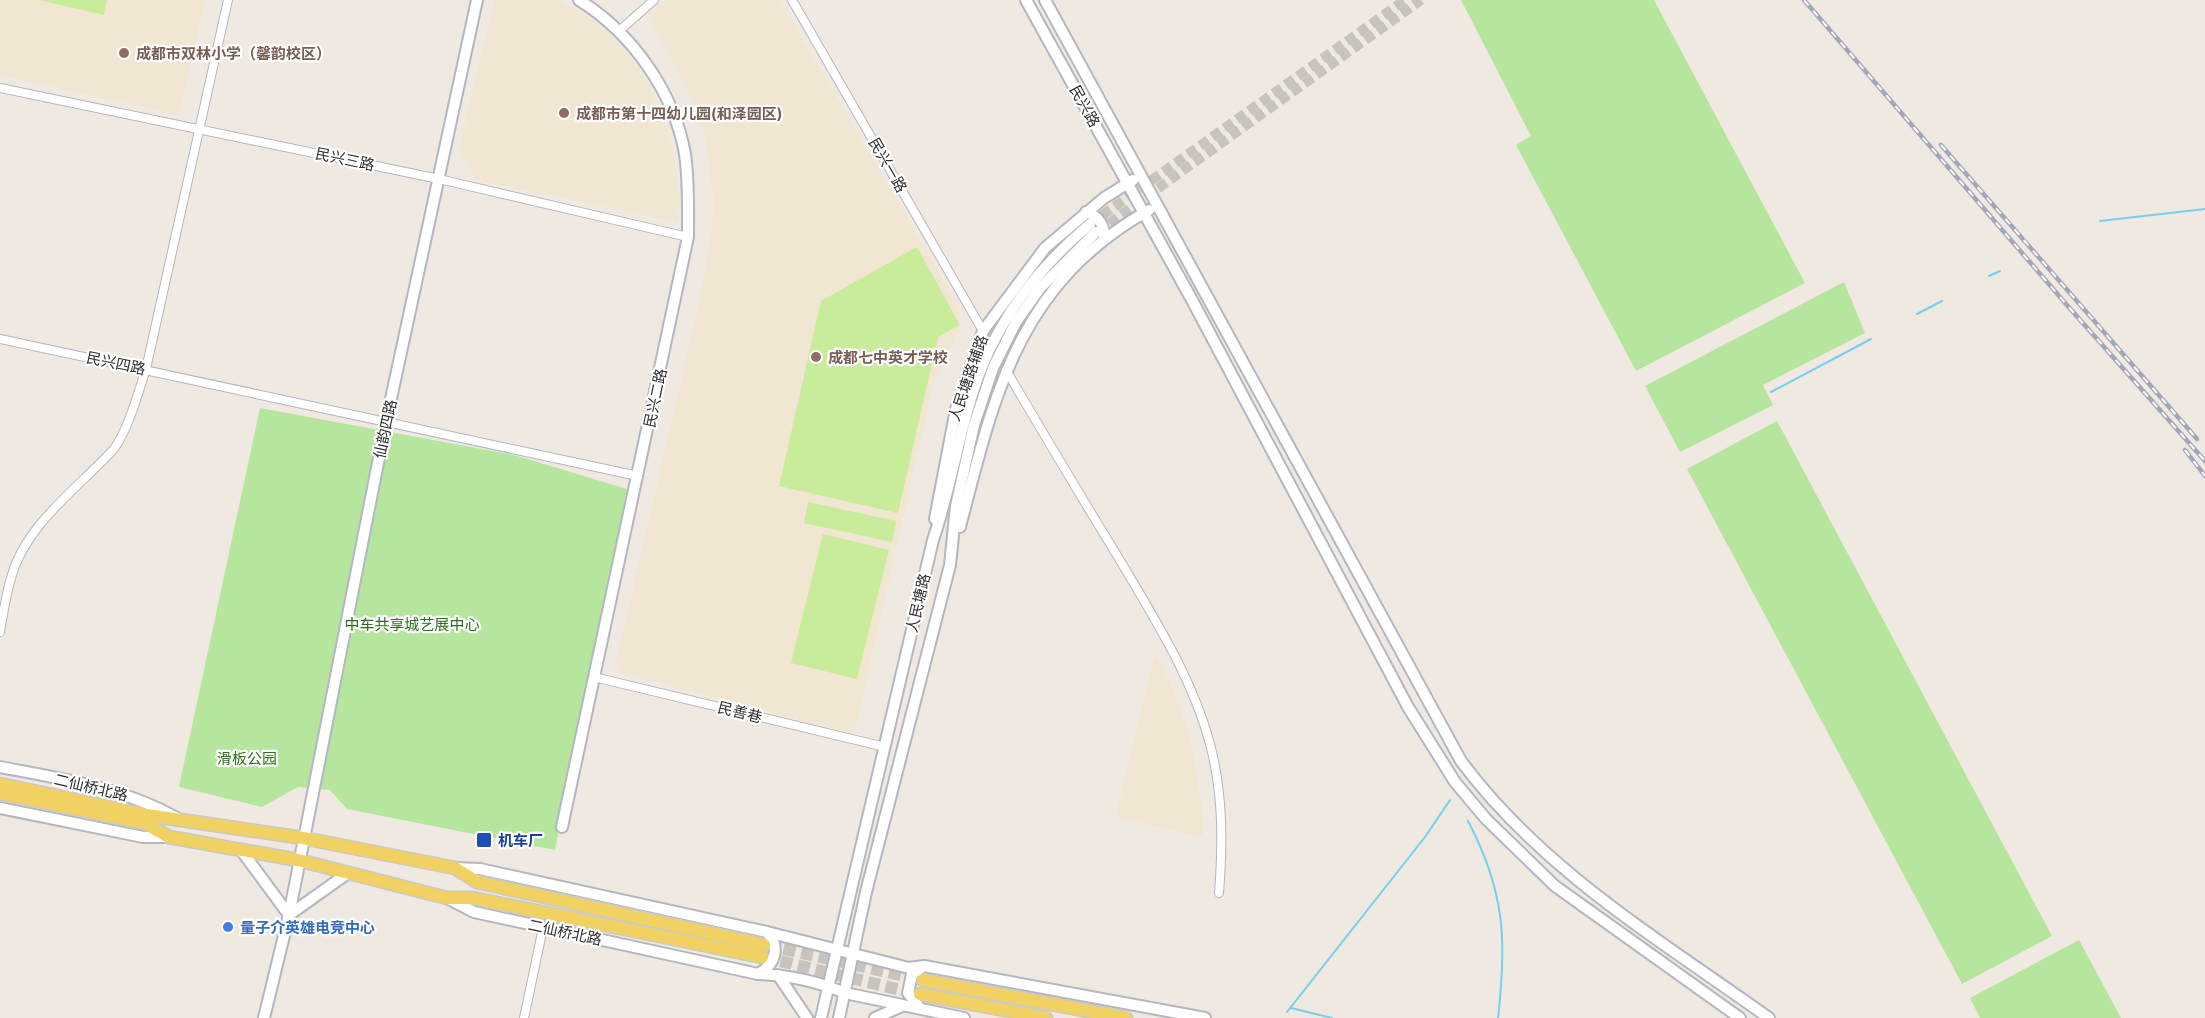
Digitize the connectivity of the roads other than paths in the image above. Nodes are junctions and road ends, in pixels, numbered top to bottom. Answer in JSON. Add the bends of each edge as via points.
{"nodes":[{"id":1,"x":228,"y":0,"type":"edge"},
{"id":2,"x":477,"y":0,"type":"edge"},
{"id":3,"x":579,"y":0,"type":"edge"},
{"id":4,"x":654,"y":0,"type":"edge"},
{"id":5,"x":792,"y":0,"type":"edge"},
{"id":6,"x":1026,"y":0,"type":"edge"},
{"id":7,"x":1044,"y":0,"type":"edge"},
{"id":8,"x":619,"y":31,"type":"junction"},
{"id":9,"x":0,"y":88,"type":"edge"},
{"id":10,"x":201,"y":129,"type":"junction"},
{"id":11,"x":1141,"y":175,"type":"junction"},
{"id":12,"x":439,"y":179,"type":"junction"},
{"id":13,"x":1127,"y":183,"type":"junction"},
{"id":14,"x":1157,"y":205,"type":"junction"},
{"id":15,"x":1086,"y":213,"type":"junction"},
{"id":16,"x":1144,"y":213,"type":"junction"},
{"id":17,"x":1097,"y":232,"type":"junction"},
{"id":18,"x":688,"y":237,"type":"junction"},
{"id":19,"x":983,"y":331,"type":"junction"},
{"id":20,"x":0,"y":339,"type":"edge"},
{"id":21,"x":146,"y":369,"type":"junction"},
{"id":22,"x":1006,"y":370,"type":"junction"},
{"id":23,"x":386,"y":422,"type":"junction"},
{"id":24,"x":638,"y":476,"type":"junction"},
{"id":25,"x":933,"y":540,"type":"junction"},
{"id":26,"x":950,"y":565,"type":"junction"},
{"id":27,"x":0,"y":632,"type":"edge"},
{"id":28,"x":594,"y":677,"type":"junction"},
{"id":29,"x":885,"y":747,"type":"junction"},
{"id":30,"x":0,"y":767,"type":"edge"},
{"id":31,"x":0,"y":784,"type":"edge"},
{"id":32,"x":0,"y":793,"type":"edge"},
{"id":33,"x":0,"y":808,"type":"edge"},
{"id":34,"x":177,"y":818,"type":"junction"},
{"id":35,"x":562,"y":827,"type":"dead end"},
{"id":36,"x":169,"y":837,"type":"junction"},
{"id":37,"x":303,"y":838,"type":"junction"},
{"id":38,"x":241,"y":850,"type":"junction"},
{"id":39,"x":298,"y":860,"type":"junction"},
{"id":40,"x":348,"y":873,"type":"junction"},
{"id":41,"x":1219,"y":893,"type":"dead end"},
{"id":42,"x":447,"y":898,"type":"junction"},
{"id":43,"x":289,"y":915,"type":"junction"},
{"id":44,"x":543,"y":928,"type":"junction"},
{"id":45,"x":764,"y":944,"type":"junction"},
{"id":46,"x":836,"y":948,"type":"junction"},
{"id":47,"x":854,"y":954,"type":"junction"},
{"id":48,"x":924,"y":966,"type":"junction"},
{"id":49,"x":758,"y":974,"type":"junction"},
{"id":50,"x":778,"y":975,"type":"junction"},
{"id":51,"x":923,"y":980,"type":"tunnel mouth"},
{"id":52,"x":828,"y":986,"type":"junction"},
{"id":53,"x":844,"y":993,"type":"junction"},
{"id":54,"x":920,"y":994,"type":"tunnel mouth"},
{"id":55,"x":903,"y":1006,"type":"junction"},
{"id":56,"x":921,"y":1010,"type":"junction"},
{"id":57,"x":264,"y":1018,"type":"edge"},
{"id":58,"x":524,"y":1018,"type":"edge"},
{"id":59,"x":807,"y":1018,"type":"edge"},
{"id":60,"x":821,"y":1018,"type":"edge"},
{"id":61,"x":839,"y":1018,"type":"edge"},
{"id":62,"x":875,"y":1018,"type":"edge"},
{"id":63,"x":964,"y":1018,"type":"edge"},
{"id":64,"x":1046,"y":1018,"type":"edge"},
{"id":65,"x":1126,"y":1018,"type":"edge"},
{"id":66,"x":1205,"y":1018,"type":"edge"},
{"id":67,"x":1740,"y":1018,"type":"edge"},
{"id":68,"x":1769,"y":1018,"type":"edge"}],
"edges":[{"from":1,"to":10,"type":"street"},
{"from":2,"to":12,"type":"street","name":"仙韵四路"},
{"from":3,"to":8,"type":"street","name":"民兴二路"},
{"from":4,"to":8,"type":"street"},
{"from":5,"to":19,"type":"street","name":"民兴一路"},
{"from":6,"to":13,"type":"street","name":"民兴路"},
{"from":7,"to":11,"type":"street","name":"民兴路"},
{"from":8,"to":18,"type":"street","name":"民兴二路","via":[[648,66],[676,122],[688,189]]},
{"from":9,"to":10,"type":"street","name":"民兴三路"},
{"from":10,"to":12,"type":"street","name":"民兴三路"},
{"from":10,"to":21,"type":"street"},
{"from":11,"to":13,"type":"street","name":"人民塘路辅路"},
{"from":11,"to":14,"type":"street","name":"民兴路"},
{"from":12,"to":18,"type":"street","name":"民兴三路"},
{"from":12,"to":23,"type":"street","name":"仙韵四路"},
{"from":13,"to":15,"type":"street","name":"人民塘路辅路"},
{"from":13,"to":16,"type":"street","name":"民兴路"},
{"from":14,"to":16,"type":"street"},
{"from":14,"to":68,"type":"street","name":"民兴路","via":[[1444,731],[1482,789],[1569,876]]},
{"from":15,"to":17,"type":"street","via":[[1100,220],[1105,232]]},
{"from":15,"to":19,"type":"street","name":"人民塘路辅路","via":[[1045,248]]},
{"from":16,"to":17,"type":"street"},
{"from":16,"to":67,"type":"street","name":"民兴路","via":[[1408,707],[1455,782],[1486,819],[1555,886]]},
{"from":17,"to":22,"type":"street","via":[[1046,298],[1016,345]]},
{"from":17,"to":25,"type":"street","name":"人民塘路","via":[[1032,283],[994,340],[966,416],[948,497]]},
{"from":17,"to":26,"type":"street","name":"人民塘路","via":[[1040,288],[999,353],[974,425],[956,506]]},
{"from":18,"to":24,"type":"street","name":"民兴二路"},
{"from":19,"to":25,"type":"street","name":"人民塘路辅路","via":[[956,409]]},
{"from":20,"to":21,"type":"street","name":"民兴四路"},
{"from":21,"to":23,"type":"street","name":"民兴四路"},
{"from":21,"to":27,"type":"street","via":[[123,436],[32,534],[22,551],[11,576]]},
{"from":22,"to":26,"type":"street","via":[[989,413]]},
{"from":22,"to":41,"type":"street","via":[[1135,585],[1194,695],[1210,744],[1220,794],[1223,845]]},
{"from":23,"to":24,"type":"street","name":"民兴四路"},
{"from":23,"to":37,"type":"street","name":"仙韵四路"},
{"from":24,"to":28,"type":"street","name":"民兴二路"},
{"from":25,"to":29,"type":"street","name":"人民塘路"},
{"from":26,"to":47,"type":"street","name":"人民塘路","via":[[866,892]]},
{"from":28,"to":29,"type":"street","name":"民善巷"},
{"from":28,"to":35,"type":"street","name":"民兴二路"},
{"from":29,"to":46,"type":"street","name":"人民塘路"},
{"from":30,"to":34,"type":"street","name":"二仙桥北路","via":[[102,787],[147,801]]},
{"from":31,"to":34,"type":"main road"},
{"from":32,"to":36,"type":"main road","name":"二仙桥北路","via":[[145,823]]},
{"from":33,"to":36,"type":"street","name":"二仙桥北路","via":[[143,837]]},
{"from":34,"to":37,"type":"main road"},
{"from":36,"to":38,"type":"main road","name":"二仙桥北路"},
{"from":37,"to":39,"type":"street","name":"仙韵四路"},
{"from":37,"to":45,"type":"main road","via":[[455,868],[477,882]]},
{"from":38,"to":39,"type":"main road","name":"二仙桥北路"},
{"from":38,"to":43,"type":"street"},
{"from":39,"to":40,"type":"main road","name":"二仙桥北路"},
{"from":39,"to":43,"type":"street","name":"仙韵四路"},
{"from":40,"to":42,"type":"main road","name":"二仙桥北路"},
{"from":40,"to":43,"type":"street"},
{"from":42,"to":44,"type":"street","name":"二仙桥北路","via":[[474,912]]},
{"from":42,"to":45,"type":"main road","via":[[473,898]]},
{"from":43,"to":57,"type":"street","name":"仙韵四路"},
{"from":44,"to":49,"type":"street","name":"二仙桥北路"},
{"from":44,"to":58,"type":"street"},
{"from":45,"to":46,"type":"street"},
{"from":45,"to":49,"type":"street","via":[[774,942],[775,951],[769,967]]},
{"from":46,"to":47,"type":"street"},
{"from":46,"to":52,"type":"street","name":"人民塘路"},
{"from":47,"to":48,"type":"street","via":[[909,968]]},
{"from":47,"to":53,"type":"street","name":"人民塘路"},
{"from":48,"to":56,"type":"street","via":[[912,974],[908,993]]},
{"from":48,"to":66,"type":"street"},
{"from":49,"to":50,"type":"street","name":"二仙桥北路"},
{"from":50,"to":52,"type":"street","name":"二仙桥北路"},
{"from":50,"to":59,"type":"street"},
{"from":51,"to":65,"type":"main road"},
{"from":52,"to":53,"type":"street","name":"二仙桥北路"},
{"from":52,"to":60,"type":"street","name":"人民塘路"},
{"from":53,"to":55,"type":"street","name":"二仙桥北路"},
{"from":53,"to":61,"type":"street","name":"人民塘路"},
{"from":54,"to":64,"type":"main road"},
{"from":55,"to":56,"type":"street","name":"二仙桥北路"},
{"from":55,"to":62,"type":"street"},
{"from":56,"to":63,"type":"street","name":"二仙桥北路"}]}
